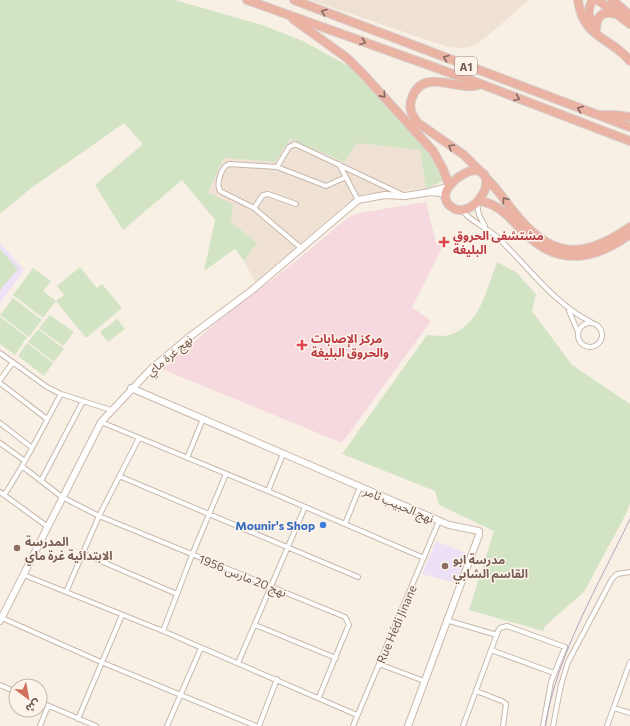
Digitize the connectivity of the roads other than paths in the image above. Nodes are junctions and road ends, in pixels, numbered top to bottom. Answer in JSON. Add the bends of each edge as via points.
{"nodes":[{"id":1,"x":247,"y":0,"type":"edge"},
{"id":2,"x":294,"y":0,"type":"edge"},
{"id":3,"x":578,"y":0,"type":"edge"},
{"id":4,"x":594,"y":0,"type":"edge"},
{"id":5,"x":612,"y":0,"type":"edge"},
{"id":6,"x":619,"y":14,"type":"junction"},
{"id":7,"x":630,"y":15,"type":"edge"},
{"id":8,"x":290,"y":16,"type":"junction"},
{"id":9,"x":630,"y":24,"type":"edge"},
{"id":10,"x":596,"y":29,"type":"junction"},
{"id":11,"x":630,"y":54,"type":"edge"},
{"id":12,"x":630,"y":61,"type":"edge"},
{"id":13,"x":481,"y":84,"type":"junction"},
{"id":14,"x":598,"y":116,"type":"junction"},
{"id":15,"x":630,"y":117,"type":"edge"},
{"id":16,"x":630,"y":127,"type":"edge"},
{"id":17,"x":630,"y":141,"type":"edge"},
{"id":18,"x":338,"y":163,"type":"junction"},
{"id":19,"x":278,"y":167,"type":"junction"},
{"id":20,"x":484,"y":175,"type":"junction"},
{"id":21,"x":346,"y":177,"type":"junction"},
{"id":22,"x":448,"y":189,"type":"junction"},
{"id":23,"x":405,"y":196,"type":"junction"},
{"id":24,"x":358,"y":200,"type":"junction"},
{"id":25,"x":477,"y":201,"type":"junction"},
{"id":26,"x":296,"y":204,"type":"dead end"},
{"id":27,"x":254,"y":208,"type":"junction"},
{"id":28,"x":462,"y":210,"type":"junction"},
{"id":29,"x":485,"y":226,"type":"junction"},
{"id":30,"x":630,"y":227,"type":"edge"},
{"id":31,"x":630,"y":234,"type":"edge"},
{"id":32,"x":301,"y":248,"type":"junction"},
{"id":33,"x":566,"y":307,"type":"junction"},
{"id":34,"x":591,"y":322,"type":"junction"},
{"id":35,"x":578,"y":332,"type":"junction"},
{"id":36,"x":0,"y":353,"type":"edge"},
{"id":37,"x":13,"y":362,"type":"junction"},
{"id":38,"x":0,"y":380,"type":"edge"},
{"id":39,"x":0,"y":383,"type":"edge"},
{"id":40,"x":131,"y":388,"type":"junction"},
{"id":41,"x":61,"y":394,"type":"junction"},
{"id":42,"x":83,"y":401,"type":"junction"},
{"id":43,"x":111,"y":410,"type":"junction"},
{"id":44,"x":47,"y":419,"type":"junction"},
{"id":45,"x":203,"y":419,"type":"junction"},
{"id":46,"x":101,"y":422,"type":"junction"},
{"id":47,"x":0,"y":423,"type":"edge"},
{"id":48,"x":139,"y":438,"type":"junction"},
{"id":49,"x":0,"y":443,"type":"edge"},
{"id":50,"x":31,"y":447,"type":"junction"},
{"id":51,"x":283,"y":454,"type":"junction"},
{"id":52,"x":187,"y":458,"type":"junction"},
{"id":53,"x":25,"y":461,"type":"junction"},
{"id":54,"x":23,"y":467,"type":"junction"},
{"id":55,"x":226,"y":474,"type":"junction"},
{"id":56,"x":120,"y":476,"type":"junction"},
{"id":57,"x":41,"y":481,"type":"junction"},
{"id":58,"x":360,"y":487,"type":"junction"},
{"id":59,"x":268,"y":491,"type":"junction"},
{"id":60,"x":2,"y":493,"type":"edge"},
{"id":61,"x":62,"y":497,"type":"junction"},
{"id":62,"x":306,"y":507,"type":"junction"},
{"id":63,"x":209,"y":513,"type":"junction"},
{"id":64,"x":99,"y":516,"type":"junction"},
{"id":65,"x":439,"y":521,"type":"junction"},
{"id":66,"x":345,"y":524,"type":"junction"},
{"id":67,"x":48,"y":527,"type":"junction"},
{"id":68,"x":288,"y":547,"type":"junction"},
{"id":69,"x":82,"y":553,"type":"junction"},
{"id":70,"x":192,"y":555,"type":"junction"},
{"id":71,"x":424,"y":558,"type":"junction"},
{"id":72,"x":630,"y":572,"type":"edge"},
{"id":73,"x":24,"y":575,"type":"junction"},
{"id":74,"x":358,"y":577,"type":"dead end"},
{"id":75,"x":271,"y":587,"type":"junction"},
{"id":76,"x":66,"y":592,"type":"junction"},
{"id":77,"x":177,"y":594,"type":"junction"},
{"id":78,"x":122,"y":615,"type":"junction"},
{"id":79,"x":1,"y":619,"type":"edge"},
{"id":80,"x":446,"y":620,"type":"junction"},
{"id":81,"x":255,"y":625,"type":"junction"},
{"id":82,"x":163,"y":631,"type":"junction"},
{"id":83,"x":497,"y":635,"type":"junction"},
{"id":84,"x":201,"y":648,"type":"junction"},
{"id":85,"x":491,"y":650,"type":"junction"},
{"id":86,"x":336,"y":658,"type":"junction"},
{"id":87,"x":101,"y":662,"type":"junction"},
{"id":88,"x":630,"y":662,"type":"edge"},
{"id":89,"x":238,"y":663,"type":"junction"},
{"id":90,"x":378,"y":664,"type":"junction"},
{"id":91,"x":554,"y":673,"type":"junction"},
{"id":92,"x":277,"y":679,"type":"junction"},
{"id":93,"x":424,"y":681,"type":"junction"},
{"id":94,"x":476,"y":691,"type":"junction"},
{"id":95,"x":180,"y":695,"type":"junction"},
{"id":96,"x":319,"y":697,"type":"junction"},
{"id":97,"x":48,"y":706,"type":"edge"},
{"id":98,"x":614,"y":708,"type":"junction"},
{"id":99,"x":630,"y":713,"type":"edge"},
{"id":100,"x":357,"y":715,"type":"junction"},
{"id":101,"x":78,"y":719,"type":"junction"},
{"id":102,"x":96,"y":726,"type":"edge"},
{"id":103,"x":167,"y":726,"type":"edge"},
{"id":104,"x":258,"y":726,"type":"edge"},
{"id":105,"x":352,"y":726,"type":"edge"},
{"id":106,"x":408,"y":726,"type":"edge"},
{"id":107,"x":463,"y":726,"type":"edge"},
{"id":108,"x":503,"y":726,"type":"edge"},
{"id":109,"x":543,"y":726,"type":"edge"},
{"id":110,"x":552,"y":726,"type":"edge"},
{"id":111,"x":608,"y":726,"type":"edge"}],
"edges":[{"from":1,"to":8,"type":"highway","number":"A1"},
{"from":14,"to":2,"type":"highway","number":"A1","one_way":true},
{"from":3,"to":12,"type":"highway","via":[[582,16],[591,30]]},
{"from":4,"to":6,"type":"highway"},
{"from":4,"to":10,"type":"highway","via":[[589,8],[589,16]]},
{"from":5,"to":7,"type":"highway"},
{"from":6,"to":9,"type":"highway"},
{"from":6,"to":10,"type":"highway","via":[[602,13]]},
{"from":8,"to":13,"type":"highway","number":"A1","one_way":true},
{"from":8,"to":22,"type":"highway","one_way":true,"via":[[311,34],[347,58],[364,75],[433,151],[443,169]]},
{"from":10,"to":11,"type":"highway"},
{"from":13,"to":17,"type":"highway","number":"A1","one_way":true},
{"from":20,"to":13,"type":"highway","one_way":true,"via":[[458,151],[418,123],[410,107],[413,94],[427,82],[441,81],[470,87]]},
{"from":14,"to":15,"type":"highway","via":[[610,114]]},
{"from":14,"to":16,"type":"highway","number":"A1"},
{"from":18,"to":19,"type":"street","via":[[295,144],[289,147]]},
{"from":18,"to":21,"type":"street"},
{"from":18,"to":23,"type":"street"},
{"from":19,"to":21,"type":"street","via":[[326,186]]},
{"from":19,"to":27,"type":"street","via":[[229,164],[225,166],[218,184],[219,189]]},
{"from":20,"to":22,"type":"highway","via":[[476,170],[464,172]]},
{"from":20,"to":25,"type":"highway","via":[[486,186]]},
{"from":30,"to":20,"type":"highway","one_way":true,"via":[[608,241],[589,248],[574,250],[557,247],[542,240],[532,231]]},
{"from":21,"to":24,"type":"street"},
{"from":22,"to":23,"type":"street","name":"نهج غرة ماي"},
{"from":22,"to":28,"type":"highway","via":[[449,204],[455,209]]},
{"from":23,"to":24,"type":"street","name":"نهج غرة ماي","via":[[385,195]]},
{"from":24,"to":32,"type":"street","name":"نهج غرة ماي"},
{"from":25,"to":28,"type":"highway"},
{"from":25,"to":29,"type":"street","via":[[479,215]]},
{"from":25,"to":31,"type":"highway","via":[[501,209],[534,242],[561,254],[594,254],[613,247]]},
{"from":26,"to":27,"type":"street","via":[[268,194],[264,195]]},
{"from":27,"to":32,"type":"street"},
{"from":28,"to":29,"type":"street","via":[[467,217]]},
{"from":29,"to":33,"type":"street"},
{"from":32,"to":40,"type":"street","name":"نهج غرة ماي","via":[[251,291],[183,342]]},
{"from":33,"to":34,"type":"street"},
{"from":33,"to":35,"type":"street"},
{"from":34,"to":35,"type":"street","via":[[583,324]]},
{"from":34,"to":35,"type":"street","via":[[598,325],[602,331],[602,338],[597,345],[590,347],[582,344]]},
{"from":36,"to":37,"type":"street"},
{"from":37,"to":38,"type":"street"},
{"from":37,"to":41,"type":"street","via":[[37,381]]},
{"from":39,"to":44,"type":"street"},
{"from":40,"to":43,"type":"street","name":"نهج غرة ماي"},
{"from":40,"to":45,"type":"street","name":"نهج الحبيب ثامر"},
{"from":41,"to":42,"type":"street"},
{"from":41,"to":44,"type":"street"},
{"from":42,"to":43,"type":"street"},
{"from":42,"to":57,"type":"street"},
{"from":43,"to":46,"type":"street","name":"نهج غرة ماي"},
{"from":44,"to":50,"type":"street"},
{"from":45,"to":51,"type":"street","name":"نهج الحبيب ثامر"},
{"from":45,"to":52,"type":"street"},
{"from":46,"to":48,"type":"street"},
{"from":46,"to":61,"type":"street","name":"نهج غرة ماي"},
{"from":47,"to":50,"type":"street"},
{"from":48,"to":52,"type":"street"},
{"from":48,"to":56,"type":"street"},
{"from":49,"to":53,"type":"street"},
{"from":50,"to":53,"type":"street"},
{"from":51,"to":58,"type":"street","name":"نهج الحبيب ثامر"},
{"from":51,"to":59,"type":"street"},
{"from":52,"to":55,"type":"street"},
{"from":53,"to":54,"type":"street"},
{"from":54,"to":57,"type":"street","name":"نهج 20 مارس 1956"},
{"from":54,"to":60,"type":"street"},
{"from":55,"to":59,"type":"street"},
{"from":55,"to":63,"type":"street"},
{"from":56,"to":63,"type":"street"},
{"from":56,"to":64,"type":"street"},
{"from":57,"to":61,"type":"street","name":"نهج 20 مارس 1956"},
{"from":58,"to":65,"type":"street","name":"نهج الحبيب ثامر"},
{"from":58,"to":66,"type":"street"},
{"from":59,"to":62,"type":"street"},
{"from":60,"to":67,"type":"street"},
{"from":61,"to":64,"type":"street","name":"نهج 20 مارس 1956"},
{"from":61,"to":67,"type":"street","name":"نهج غرة ماي"},
{"from":62,"to":66,"type":"street"},
{"from":62,"to":68,"type":"street"},
{"from":63,"to":68,"type":"street"},
{"from":63,"to":70,"type":"street"},
{"from":64,"to":69,"type":"street"},
{"from":64,"to":70,"type":"street","name":"نهج 20 مارس 1956"},
{"from":65,"to":71,"type":"street","name":"Rue Hédi Jinane"},
{"from":65,"to":80,"type":"street","name":"نهج الحبيب ثامر","via":[[455,527],[477,530],[479,533]]},
{"from":66,"to":71,"type":"street"},
{"from":67,"to":73,"type":"street","name":"نهج غرة ماي"},
{"from":68,"to":74,"type":"street"},
{"from":68,"to":75,"type":"street"},
{"from":69,"to":76,"type":"street"},
{"from":69,"to":77,"type":"street"},
{"from":70,"to":75,"type":"street","name":"نهج 20 مارس 1956"},
{"from":70,"to":77,"type":"street"},
{"from":71,"to":90,"type":"street","name":"Rue Hédi Jinane"},
{"from":72,"to":110,"type":"street","via":[[617,574],[612,579],[571,655],[563,676]]},
{"from":73,"to":76,"type":"street"},
{"from":73,"to":79,"type":"street","name":"نهج غرة ماي"},
{"from":75,"to":81,"type":"street"},
{"from":75,"to":86,"type":"street","name":"نهج 20 مارس 1956","via":[[345,617],[349,625]]},
{"from":76,"to":78,"type":"street"},
{"from":77,"to":82,"type":"street"},
{"from":78,"to":82,"type":"street"},
{"from":78,"to":87,"type":"street"},
{"from":79,"to":87,"type":"street"},
{"from":80,"to":83,"type":"street"},
{"from":80,"to":93,"type":"street","name":"نهج الحبيب ثامر"},
{"from":81,"to":86,"type":"street"},
{"from":81,"to":89,"type":"street"},
{"from":82,"to":84,"type":"street"},
{"from":83,"to":85,"type":"street"},
{"from":83,"to":91,"type":"street","via":[[500,628],[507,626],[565,647]]},
{"from":84,"to":89,"type":"street"},
{"from":84,"to":95,"type":"street"},
{"from":85,"to":91,"type":"street"},
{"from":85,"to":94,"type":"street"},
{"from":86,"to":96,"type":"street","name":"نهج 20 مارس 1956"},
{"from":87,"to":95,"type":"street"},
{"from":87,"to":101,"type":"street"},
{"from":88,"to":98,"type":"street"},
{"from":89,"to":92,"type":"street"},
{"from":90,"to":93,"type":"street"},
{"from":90,"to":100,"type":"street","name":"Rue Hédi Jinane"},
{"from":91,"to":109,"type":"street"},
{"from":92,"to":96,"type":"street"},
{"from":92,"to":104,"type":"street"},
{"from":93,"to":106,"type":"street","name":"نهج الحبيب ثامر"},
{"from":94,"to":107,"type":"street"},
{"from":94,"to":108,"type":"street","via":[[506,704]]},
{"from":95,"to":103,"type":"street"},
{"from":95,"to":104,"type":"street"},
{"from":96,"to":100,"type":"street"},
{"from":97,"to":101,"type":"street"},
{"from":98,"to":99,"type":"street"},
{"from":98,"to":111,"type":"street"},
{"from":100,"to":105,"type":"street","name":"Rue Hédi Jinane"},
{"from":101,"to":102,"type":"street"}]}
